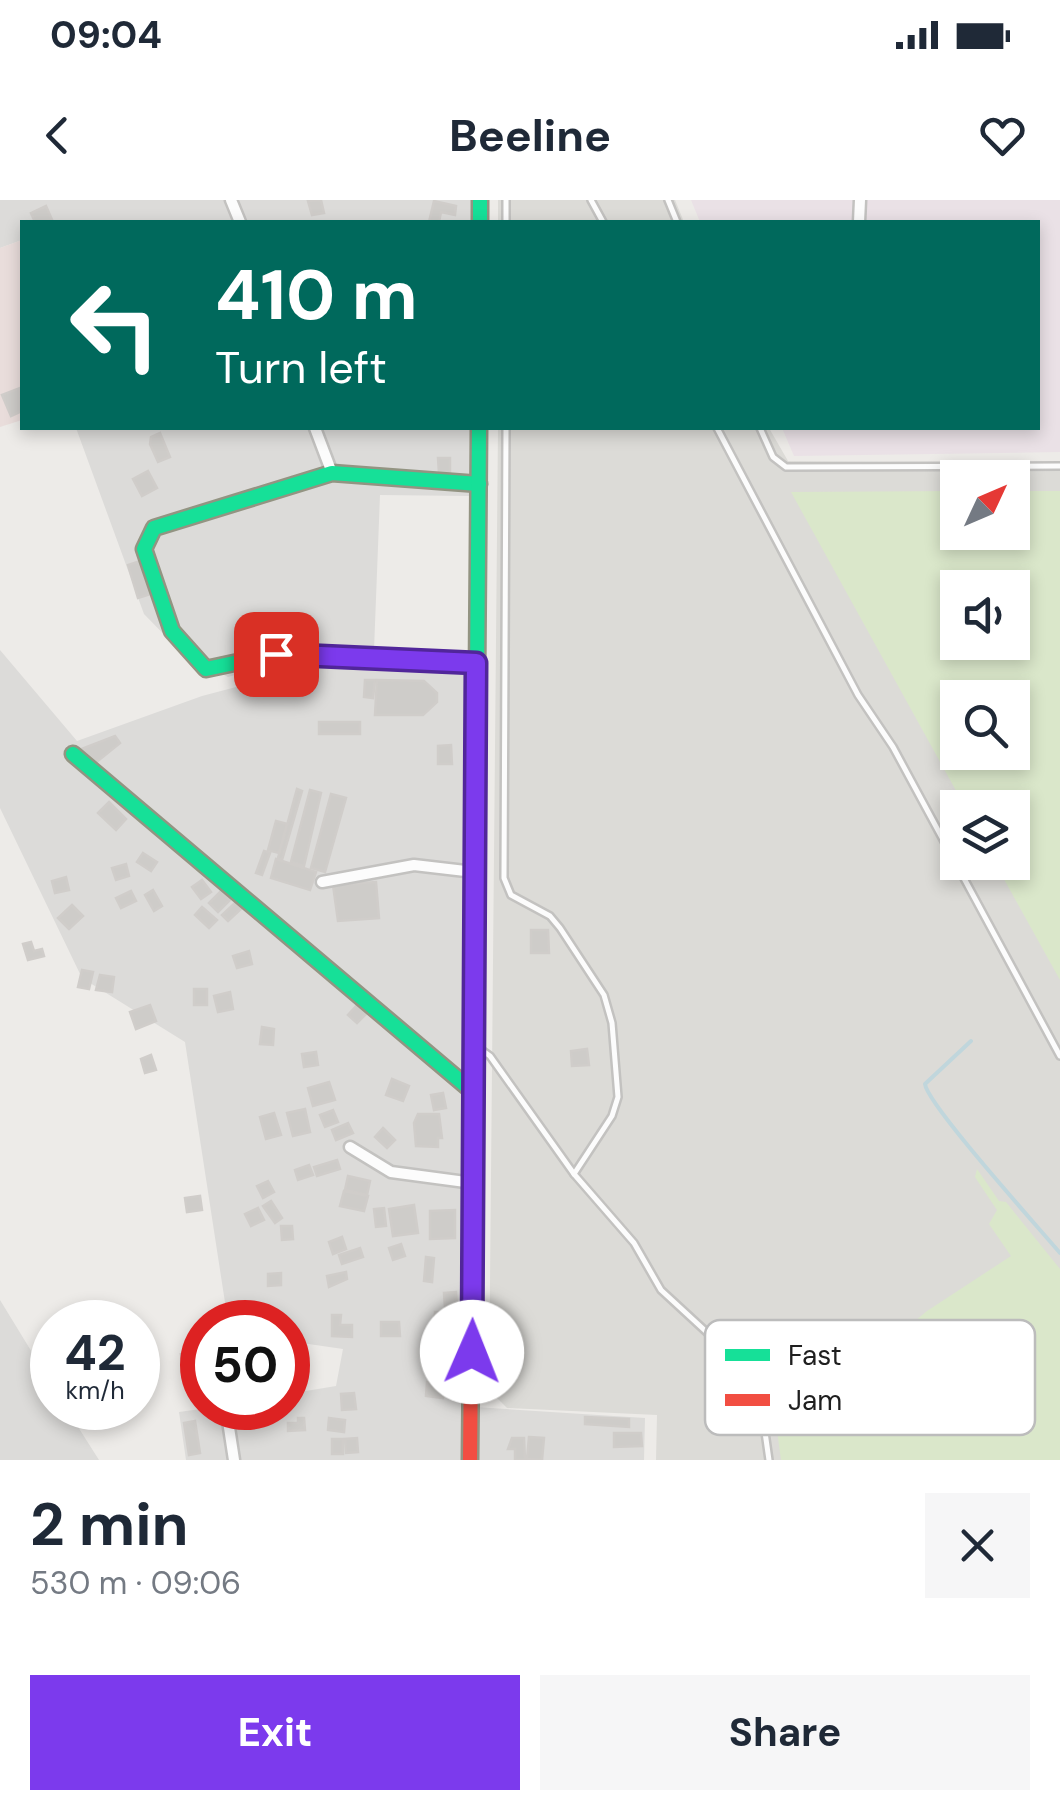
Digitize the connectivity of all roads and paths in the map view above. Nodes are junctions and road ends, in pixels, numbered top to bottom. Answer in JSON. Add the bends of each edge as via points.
{"nodes":[{"id":1,"x":316,"y":430,"type":"edge"},
{"id":2,"x":479,"y":430,"type":"edge"},
{"id":3,"x":506,"y":430,"type":"edge"},
{"id":4,"x":718,"y":430,"type":"edge"},
{"id":5,"x":761,"y":430,"type":"edge"},
{"id":6,"x":1060,"y":466,"type":"edge"},
{"id":7,"x":332,"y":473,"type":"junction"},
{"id":8,"x":479,"y":484,"type":"junction"},
{"id":9,"x":476,"y":663,"type":"junction"},
{"id":10,"x":73,"y":754,"type":"dead end"},
{"id":11,"x":474,"y":872,"type":"junction"},
{"id":12,"x":322,"y":882,"type":"dead end"},
{"id":13,"x":474,"y":1044,"type":"junction"},
{"id":14,"x":1060,"y":1056,"type":"edge"},
{"id":15,"x":472,"y":1091,"type":"junction"},
{"id":16,"x":350,"y":1147,"type":"dead end"},
{"id":17,"x":574,"y":1174,"type":"junction"},
{"id":18,"x":473,"y":1183,"type":"junction"},
{"id":19,"x":705,"y":1331,"type":"edge"},
{"id":20,"x":229,"y":1430,"type":"edge"},
{"id":21,"x":765,"y":1435,"type":"edge"},
{"id":22,"x":234,"y":1460,"type":"edge"},
{"id":23,"x":470,"y":1460,"type":"edge"},
{"id":24,"x":769,"y":1460,"type":"edge"}],
"edges":[{"from":1,"to":7,"type":"street"},
{"from":2,"to":8,"type":"street"},
{"from":3,"to":17,"type":"lane","via":[[504,878],[511,894],[550,916],[594,978],[618,1050],[612,1116]]},
{"from":4,"to":14,"type":"lane"},
{"from":5,"to":6,"type":"lane","via":[[773,457],[786,466]]},
{"from":7,"to":8,"type":"street"},
{"from":7,"to":9,"type":"street","via":[[154,528],[144,549],[151,582],[187,652],[213,670],[276,654]]},
{"from":8,"to":9,"type":"street"},
{"from":9,"to":11,"type":"street"},
{"from":10,"to":15,"type":"street"},
{"from":11,"to":12,"type":"street","via":[[414,865]]},
{"from":11,"to":13,"type":"street"},
{"from":13,"to":15,"type":"street"},
{"from":13,"to":17,"type":"lane","via":[[490,1056]]},
{"from":15,"to":18,"type":"street"},
{"from":16,"to":18,"type":"street","via":[[390,1172]]},
{"from":17,"to":19,"type":"lane","via":[[634,1243],[668,1297]]},
{"from":18,"to":23,"type":"street"},
{"from":20,"to":22,"type":"street"},
{"from":21,"to":24,"type":"lane"}]}
